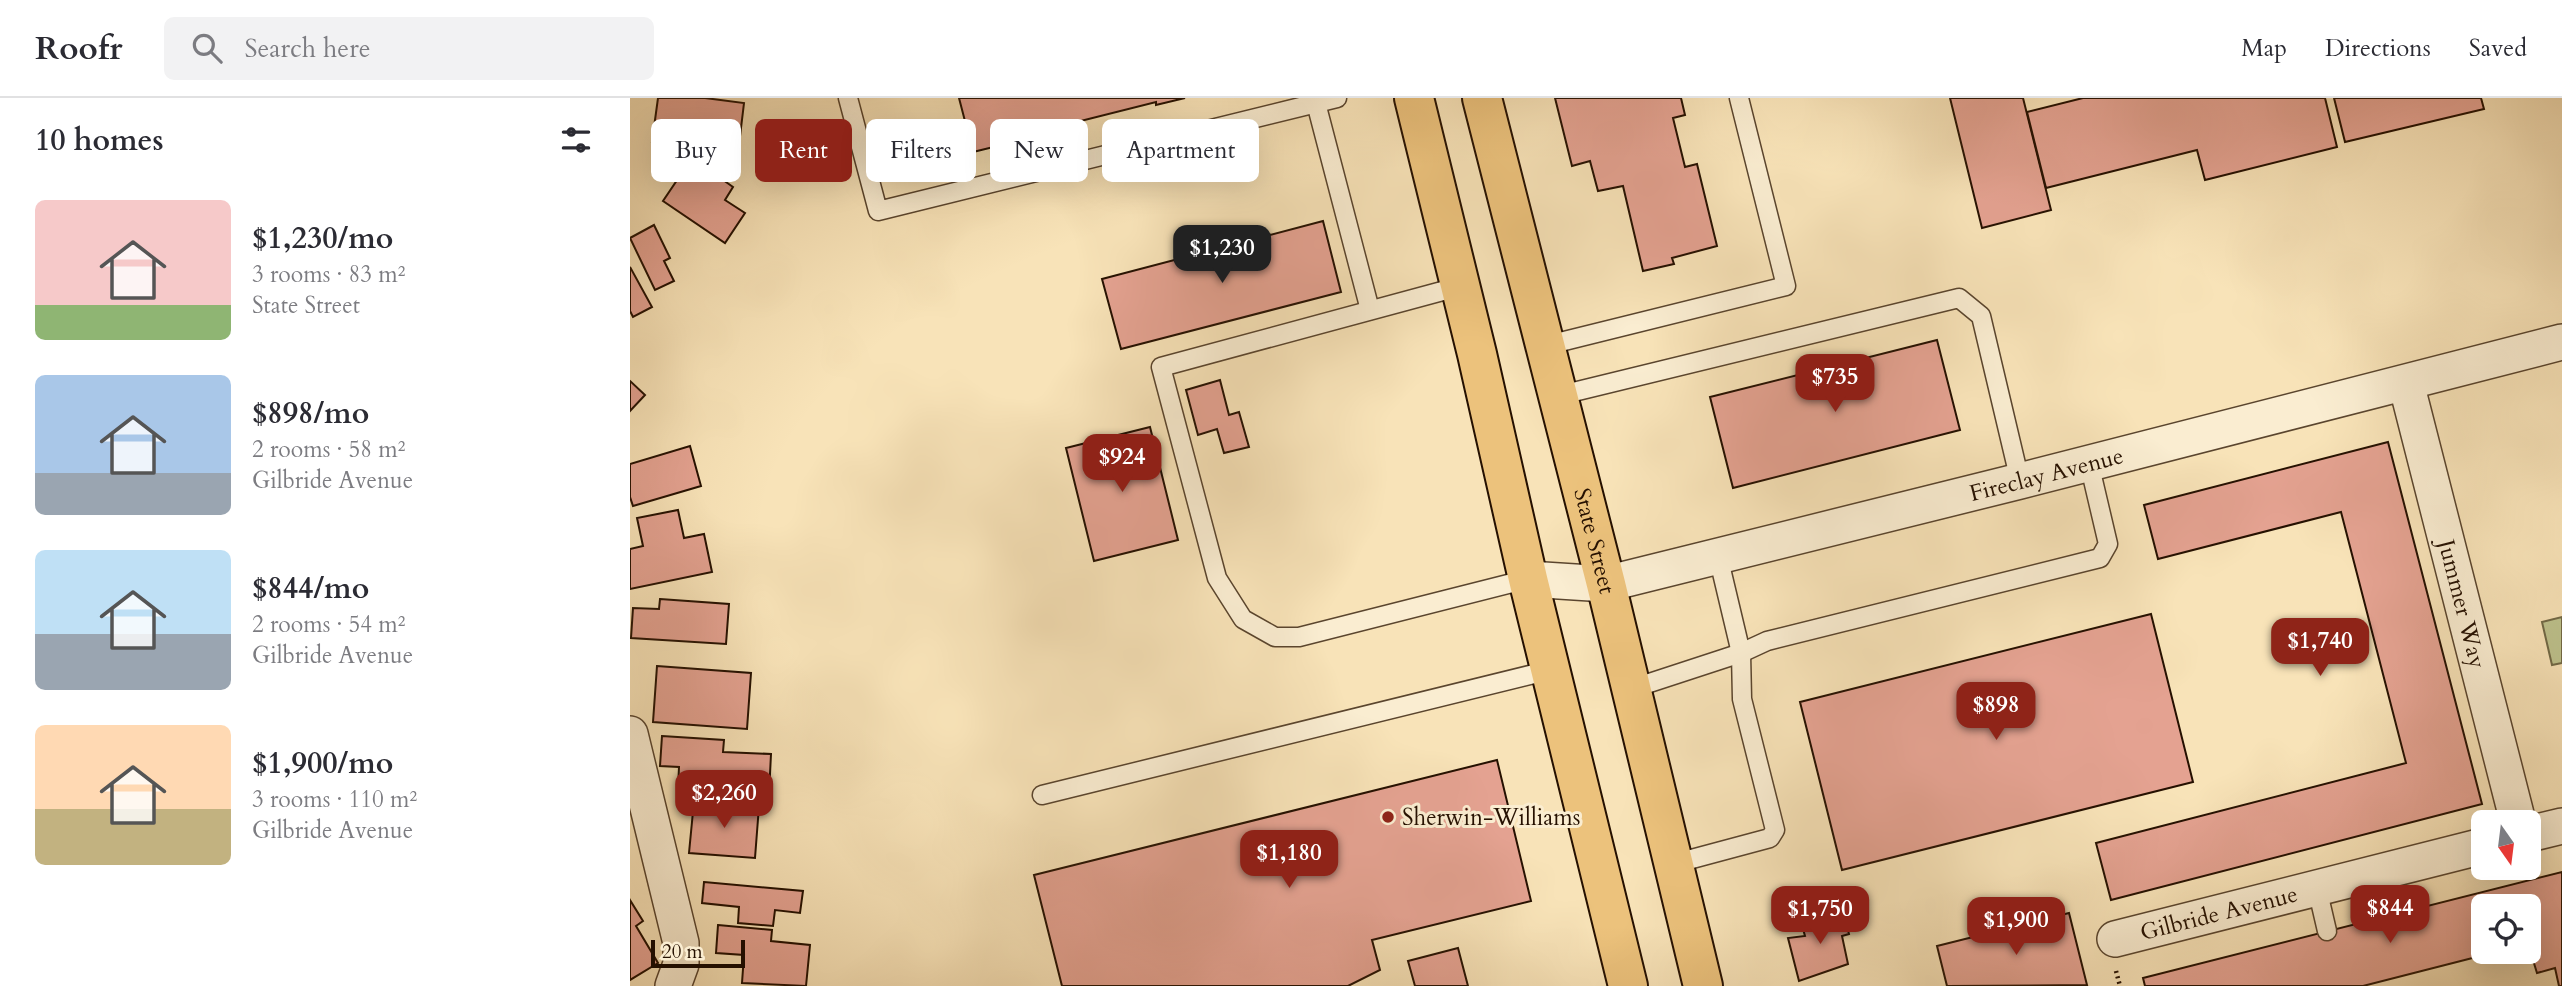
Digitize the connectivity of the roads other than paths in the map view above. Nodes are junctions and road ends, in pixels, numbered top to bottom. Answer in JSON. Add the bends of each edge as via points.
{"nodes":[{"id":1,"x":848,"y":98,"type":"edge"},
{"id":2,"x":1337,"y":98,"type":"edge"},
{"id":3,"x":1413,"y":98,"type":"edge"},
{"id":4,"x":1482,"y":98,"type":"edge"},
{"id":5,"x":1739,"y":98,"type":"edge"},
{"id":6,"x":1294,"y":103,"type":"edge"},
{"id":7,"x":1316,"y":103,"type":"junction"},
{"id":8,"x":1461,"y":286,"type":"junction"},
{"id":9,"x":1370,"y":310,"type":"junction"},
{"id":10,"x":2562,"y":342,"type":"edge"},
{"id":11,"x":1544,"y":346,"type":"junction"},
{"id":12,"x":2406,"y":383,"type":"junction"},
{"id":13,"x":1557,"y":396,"type":"junction"},
{"id":14,"x":2090,"y":463,"type":"junction"},
{"id":15,"x":2020,"y":481,"type":"junction"},
{"id":16,"x":1718,"y":556,"type":"junction"},
{"id":17,"x":1528,"y":579,"type":"junction"},
{"id":18,"x":1606,"y":584,"type":"junction"},
{"id":19,"x":1741,"y":653,"type":"junction"},
{"id":20,"x":1550,"y":670,"type":"junction"},
{"id":21,"x":1631,"y":689,"type":"junction"},
{"id":22,"x":631,"y":741,"type":"edge"},
{"id":23,"x":1042,"y":795,"type":"dead end"},
{"id":24,"x":2515,"y":810,"type":"edge"},
{"id":25,"x":2562,"y":826,"type":"edge"},
{"id":26,"x":2541,"y":831,"type":"edge"},
{"id":27,"x":2471,"y":849,"type":"edge"},
{"id":28,"x":1673,"y":864,"type":"junction"},
{"id":29,"x":2317,"y":888,"type":"junction"},
{"id":30,"x":2327,"y":931,"type":"dead end"},
{"id":31,"x":2115,"y":939,"type":"dead end"},
{"id":32,"x":677,"y":975,"type":"edge"},
{"id":33,"x":1628,"y":986,"type":"edge"},
{"id":34,"x":1703,"y":986,"type":"edge"}],
"edges":[{"from":1,"to":6,"type":"lane","via":[[878,211]]},
{"from":2,"to":7,"type":"lane"},
{"from":3,"to":8,"type":"main road"},
{"from":4,"to":11,"type":"main road","name":"State Street"},
{"from":5,"to":11,"type":"lane","via":[[1786,286]]},
{"from":6,"to":7,"type":"lane"},
{"from":7,"to":9,"type":"lane"},
{"from":8,"to":9,"type":"lane"},
{"from":8,"to":17,"type":"main road"},
{"from":9,"to":17,"type":"lane","via":[[1161,367],[1217,578],[1243,619],[1275,637],[1300,637]]},
{"from":10,"to":12,"type":"street","name":"Fireclay Avenue"},
{"from":11,"to":13,"type":"main road","name":"State Street"},
{"from":12,"to":14,"type":"street","name":"Fireclay Avenue"},
{"from":12,"to":24,"type":"street","name":"Jummer Way"},
{"from":13,"to":15,"type":"lane","via":[[1959,298],[1981,316]]},
{"from":13,"to":18,"type":"main road","name":"State Street"},
{"from":14,"to":15,"type":"street","name":"Fireclay Avenue"},
{"from":14,"to":19,"type":"lane","via":[[2108,544],[2100,558],[1767,641]]},
{"from":15,"to":16,"type":"street","name":"Fireclay Avenue"},
{"from":16,"to":18,"type":"street","name":"Fireclay Avenue"},
{"from":16,"to":19,"type":"lane"},
{"from":17,"to":18,"type":"street","name":"Fireclay Avenue"},
{"from":17,"to":20,"type":"main road"},
{"from":18,"to":21,"type":"main road","name":"State Street"},
{"from":19,"to":21,"type":"lane"},
{"from":19,"to":28,"type":"lane","via":[[1742,699],[1775,830],[1770,838]]},
{"from":20,"to":23,"type":"lane"},
{"from":20,"to":33,"type":"main road"},
{"from":21,"to":28,"type":"main road","name":"State Street"},
{"from":22,"to":32,"type":"street","via":[[678,927]]},
{"from":25,"to":26,"type":"street"},
{"from":27,"to":29,"type":"street","name":"Gilbride Avenue"},
{"from":28,"to":34,"type":"main road","name":"State Street"},
{"from":29,"to":30,"type":"lane"},
{"from":29,"to":31,"type":"street","name":"Gilbride Avenue"}]}
